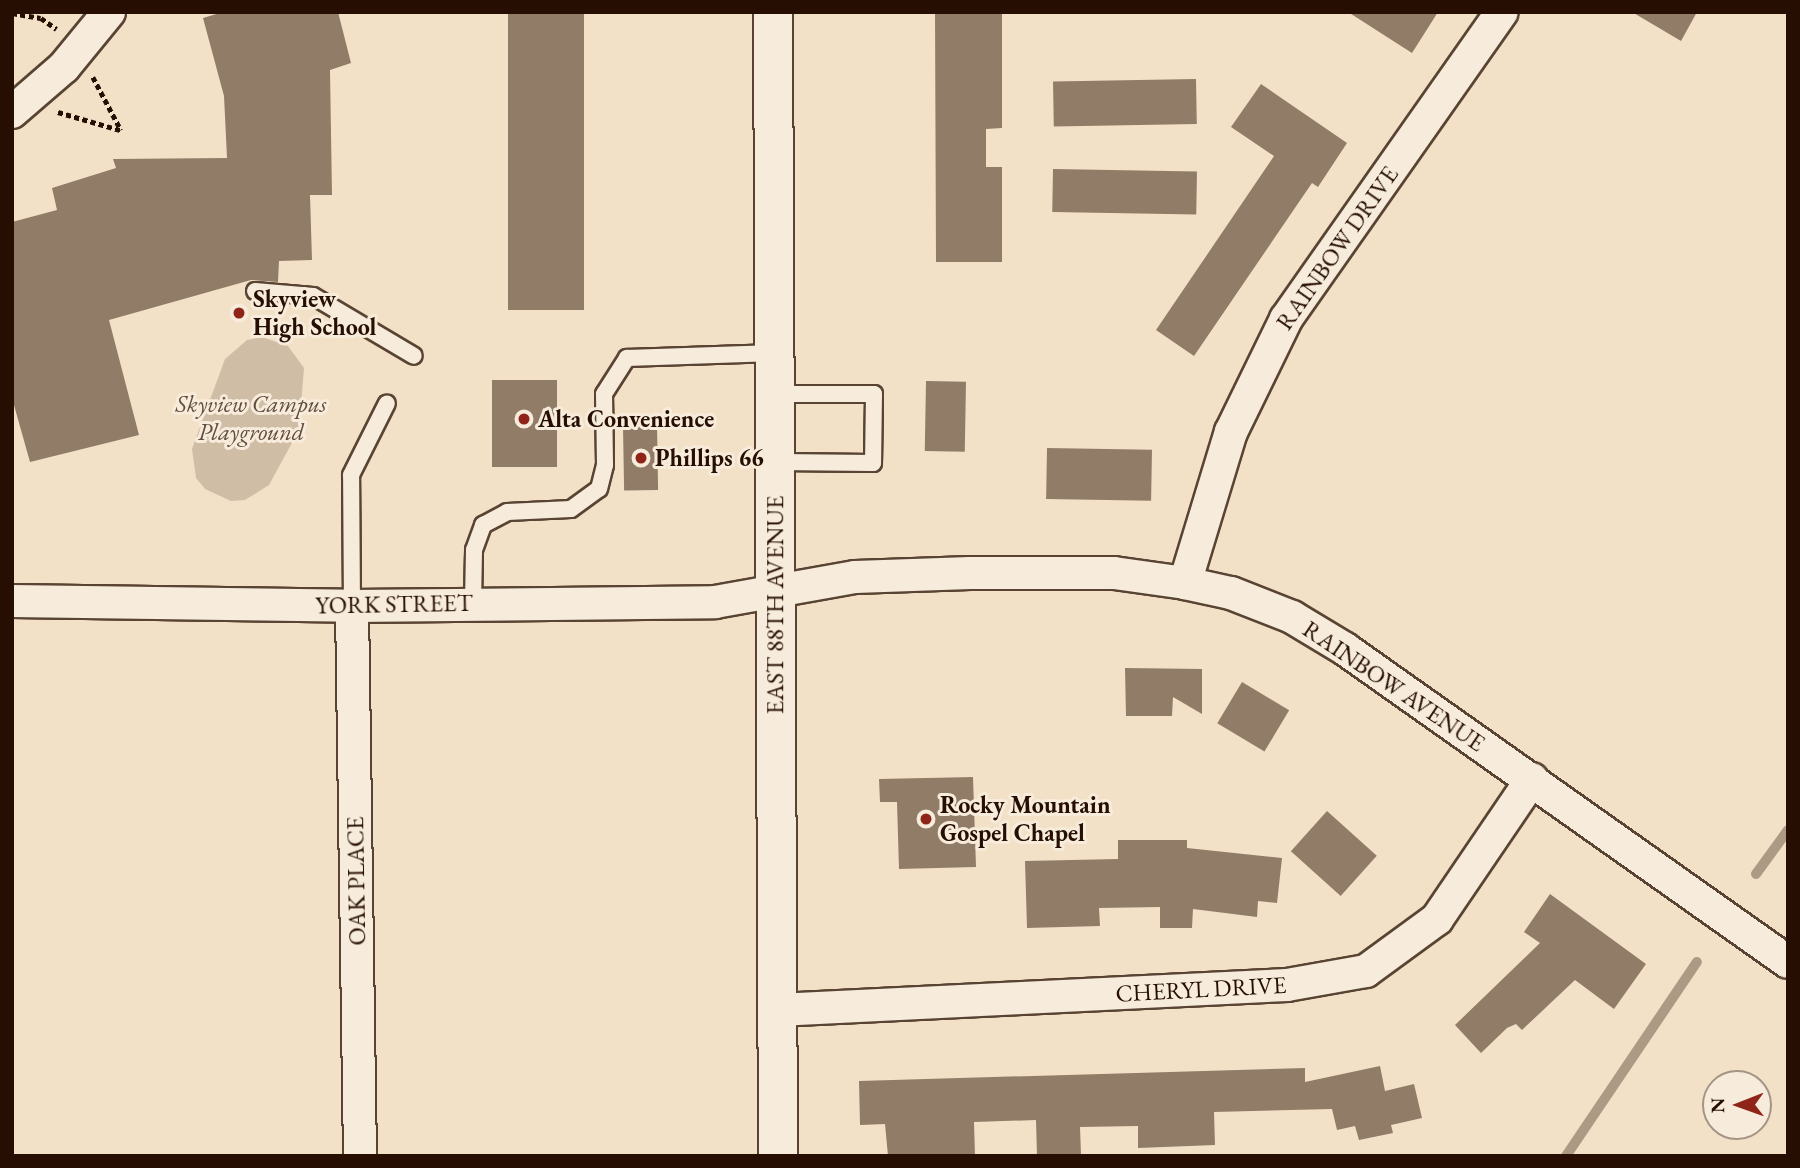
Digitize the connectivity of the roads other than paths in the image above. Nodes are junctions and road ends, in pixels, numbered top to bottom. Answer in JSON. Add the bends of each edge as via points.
{"nodes":[{"id":1,"x":109,"y":12,"type":"edge"},
{"id":2,"x":773,"y":12,"type":"edge"},
{"id":3,"x":1502,"y":12,"type":"edge"},
{"id":4,"x":19,"y":107,"type":"edge"},
{"id":5,"x":256,"y":291,"type":"dead end"},
{"id":6,"x":775,"y":353,"type":"junction"},
{"id":7,"x":414,"y":356,"type":"dead end"},
{"id":8,"x":775,"y":394,"type":"junction"},
{"id":9,"x":387,"y":403,"type":"dead end"},
{"id":10,"x":776,"y":462,"type":"junction"},
{"id":11,"x":1185,"y":583,"type":"junction"},
{"id":12,"x":774,"y":590,"type":"junction"},
{"id":13,"x":12,"y":601,"type":"edge"},
{"id":14,"x":473,"y":603,"type":"junction"},
{"id":15,"x":352,"y":606,"type":"junction"},
{"id":16,"x":1532,"y":779,"type":"junction"},
{"id":17,"x":1788,"y":962,"type":"edge"},
{"id":18,"x":776,"y":1010,"type":"junction"},
{"id":19,"x":360,"y":1156,"type":"edge"},
{"id":20,"x":778,"y":1156,"type":"edge"}],
"edges":[{"from":1,"to":4,"type":"street"},
{"from":2,"to":6,"type":"main road","name":"EAST 88TH AVENUE"},
{"from":3,"to":11,"type":"street","name":"RAINBOW DRIVE","via":[[1286,319],[1231,432]]},
{"from":5,"to":7,"type":"lane","via":[[313,296]]},
{"from":6,"to":8,"type":"main road","name":"EAST 88TH AVENUE"},
{"from":6,"to":14,"type":"lane","via":[[627,358],[604,394],[605,465],[599,489],[571,509],[507,512],[483,525],[474,551]]},
{"from":8,"to":10,"type":"main road","name":"EAST 88TH AVENUE"},
{"from":8,"to":10,"type":"lane","via":[[874,394],[873,463]]},
{"from":9,"to":15,"type":"lane","via":[[351,475]]},
{"from":10,"to":12,"type":"main road","name":"EAST 88TH AVENUE"},
{"from":11,"to":12,"type":"street","name":"RAINBOW AVENUE","via":[[1114,573],[970,573],[856,577]]},
{"from":11,"to":16,"type":"street","name":"RAINBOW AVENUE","via":[[1231,593],[1292,618]]},
{"from":12,"to":14,"type":"street","name":"YORK STREET","via":[[715,601]]},
{"from":12,"to":18,"type":"main road","name":"EAST 88TH AVENUE"},
{"from":13,"to":15,"type":"street","name":"YORK STREET"},
{"from":14,"to":15,"type":"street","name":"YORK STREET"},
{"from":15,"to":19,"type":"street","name":"OAK PLACE"},
{"from":16,"to":17,"type":"street","name":"RAINBOW AVENUE"},
{"from":16,"to":18,"type":"street","name":"CHERYL DRIVE","via":[[1437,919],[1366,971],[1287,985]]},
{"from":18,"to":20,"type":"main road","name":"EAST 88TH AVENUE"}]}
